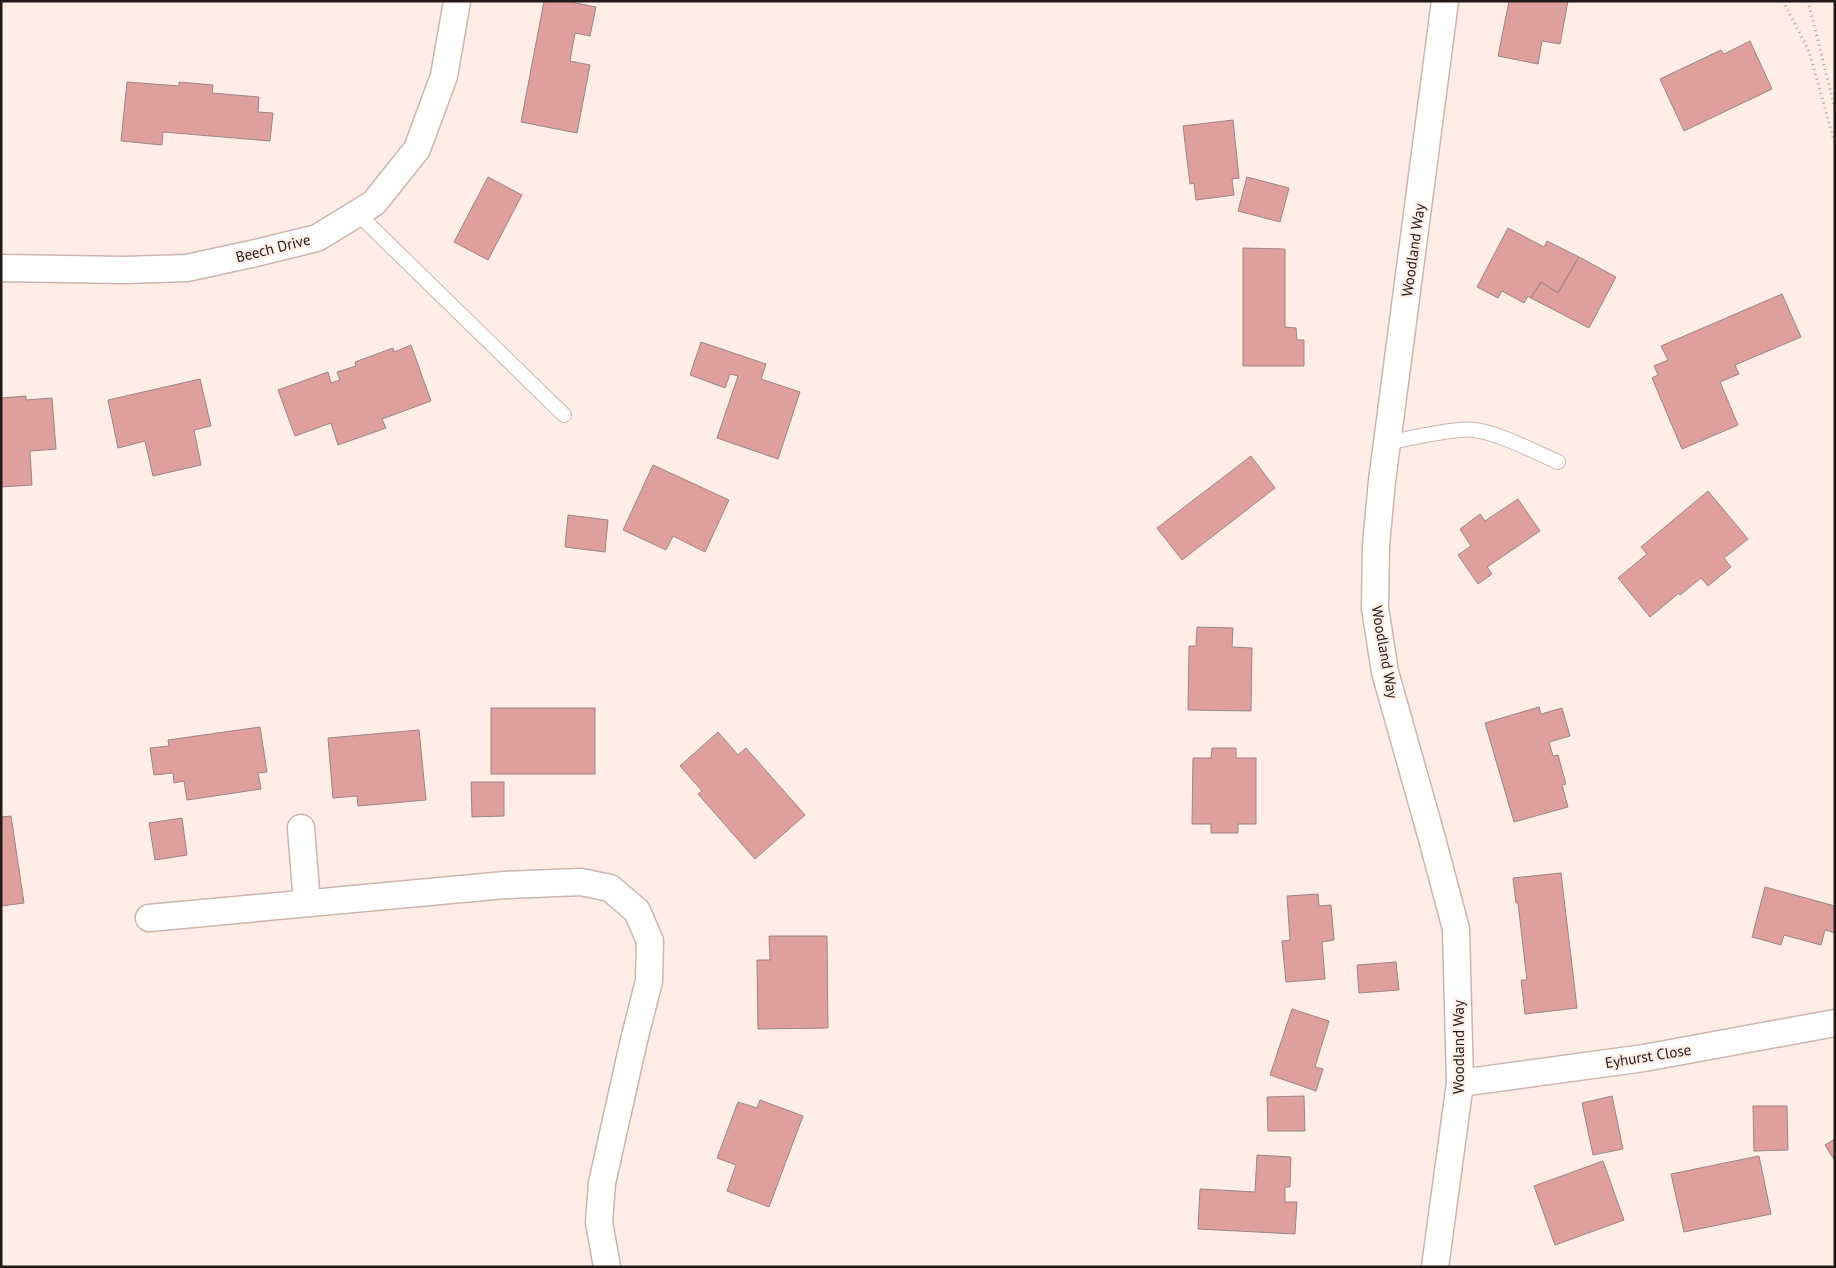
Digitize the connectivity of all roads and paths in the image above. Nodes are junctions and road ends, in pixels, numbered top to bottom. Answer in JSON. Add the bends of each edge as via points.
{"nodes":[{"id":1,"x":458,"y":1,"type":"edge"},
{"id":2,"x":1446,"y":1,"type":"edge"},
{"id":3,"x":1783,"y":1,"type":"edge"},
{"id":4,"x":1808,"y":1,"type":"edge"},
{"id":5,"x":1835,"y":109,"type":"edge"},
{"id":6,"x":1835,"y":144,"type":"edge"},
{"id":7,"x":357,"y":213,"type":"junction"},
{"id":8,"x":1,"y":268,"type":"edge"},
{"id":9,"x":564,"y":415,"type":"dead end"},
{"id":10,"x":1387,"y":443,"type":"junction"},
{"id":11,"x":1558,"y":462,"type":"dead end"},
{"id":12,"x":301,"y":828,"type":"dead end"},
{"id":13,"x":307,"y":903,"type":"junction"},
{"id":14,"x":149,"y":918,"type":"dead end"},
{"id":15,"x":1835,"y":1023,"type":"edge"},
{"id":16,"x":1460,"y":1083,"type":"junction"},
{"id":17,"x":607,"y":1267,"type":"edge"},
{"id":18,"x":1435,"y":1267,"type":"edge"}],
"edges":[{"from":1,"to":7,"type":"street","name":"Beech Drive","via":[[444,76],[417,149],[374,203]]},
{"from":2,"to":10,"type":"street","name":"Woodland Way"},
{"from":3,"to":6,"type":"path","via":[[1809,51]]},
{"from":4,"to":5,"type":"path"},
{"from":7,"to":8,"type":"street","name":"Beech Drive","via":[[317,238],[187,268]]},
{"from":7,"to":9,"type":"lane"},
{"from":10,"to":11,"type":"lane","via":[[1474,429]]},
{"from":10,"to":16,"type":"street","name":"Woodland Way","via":[[1376,544],[1375,608],[1385,672],[1456,930]]},
{"from":12,"to":13,"type":"street"},
{"from":13,"to":14,"type":"street"},
{"from":13,"to":17,"type":"street","via":[[505,885],[580,882],[610,888],[637,911],[650,941],[649,981],[602,1182],[599,1222]]},
{"from":15,"to":16,"type":"street","name":"Eyhurst Close","via":[[1644,1058]]},
{"from":16,"to":18,"type":"street","name":"Woodland Way"}]}
